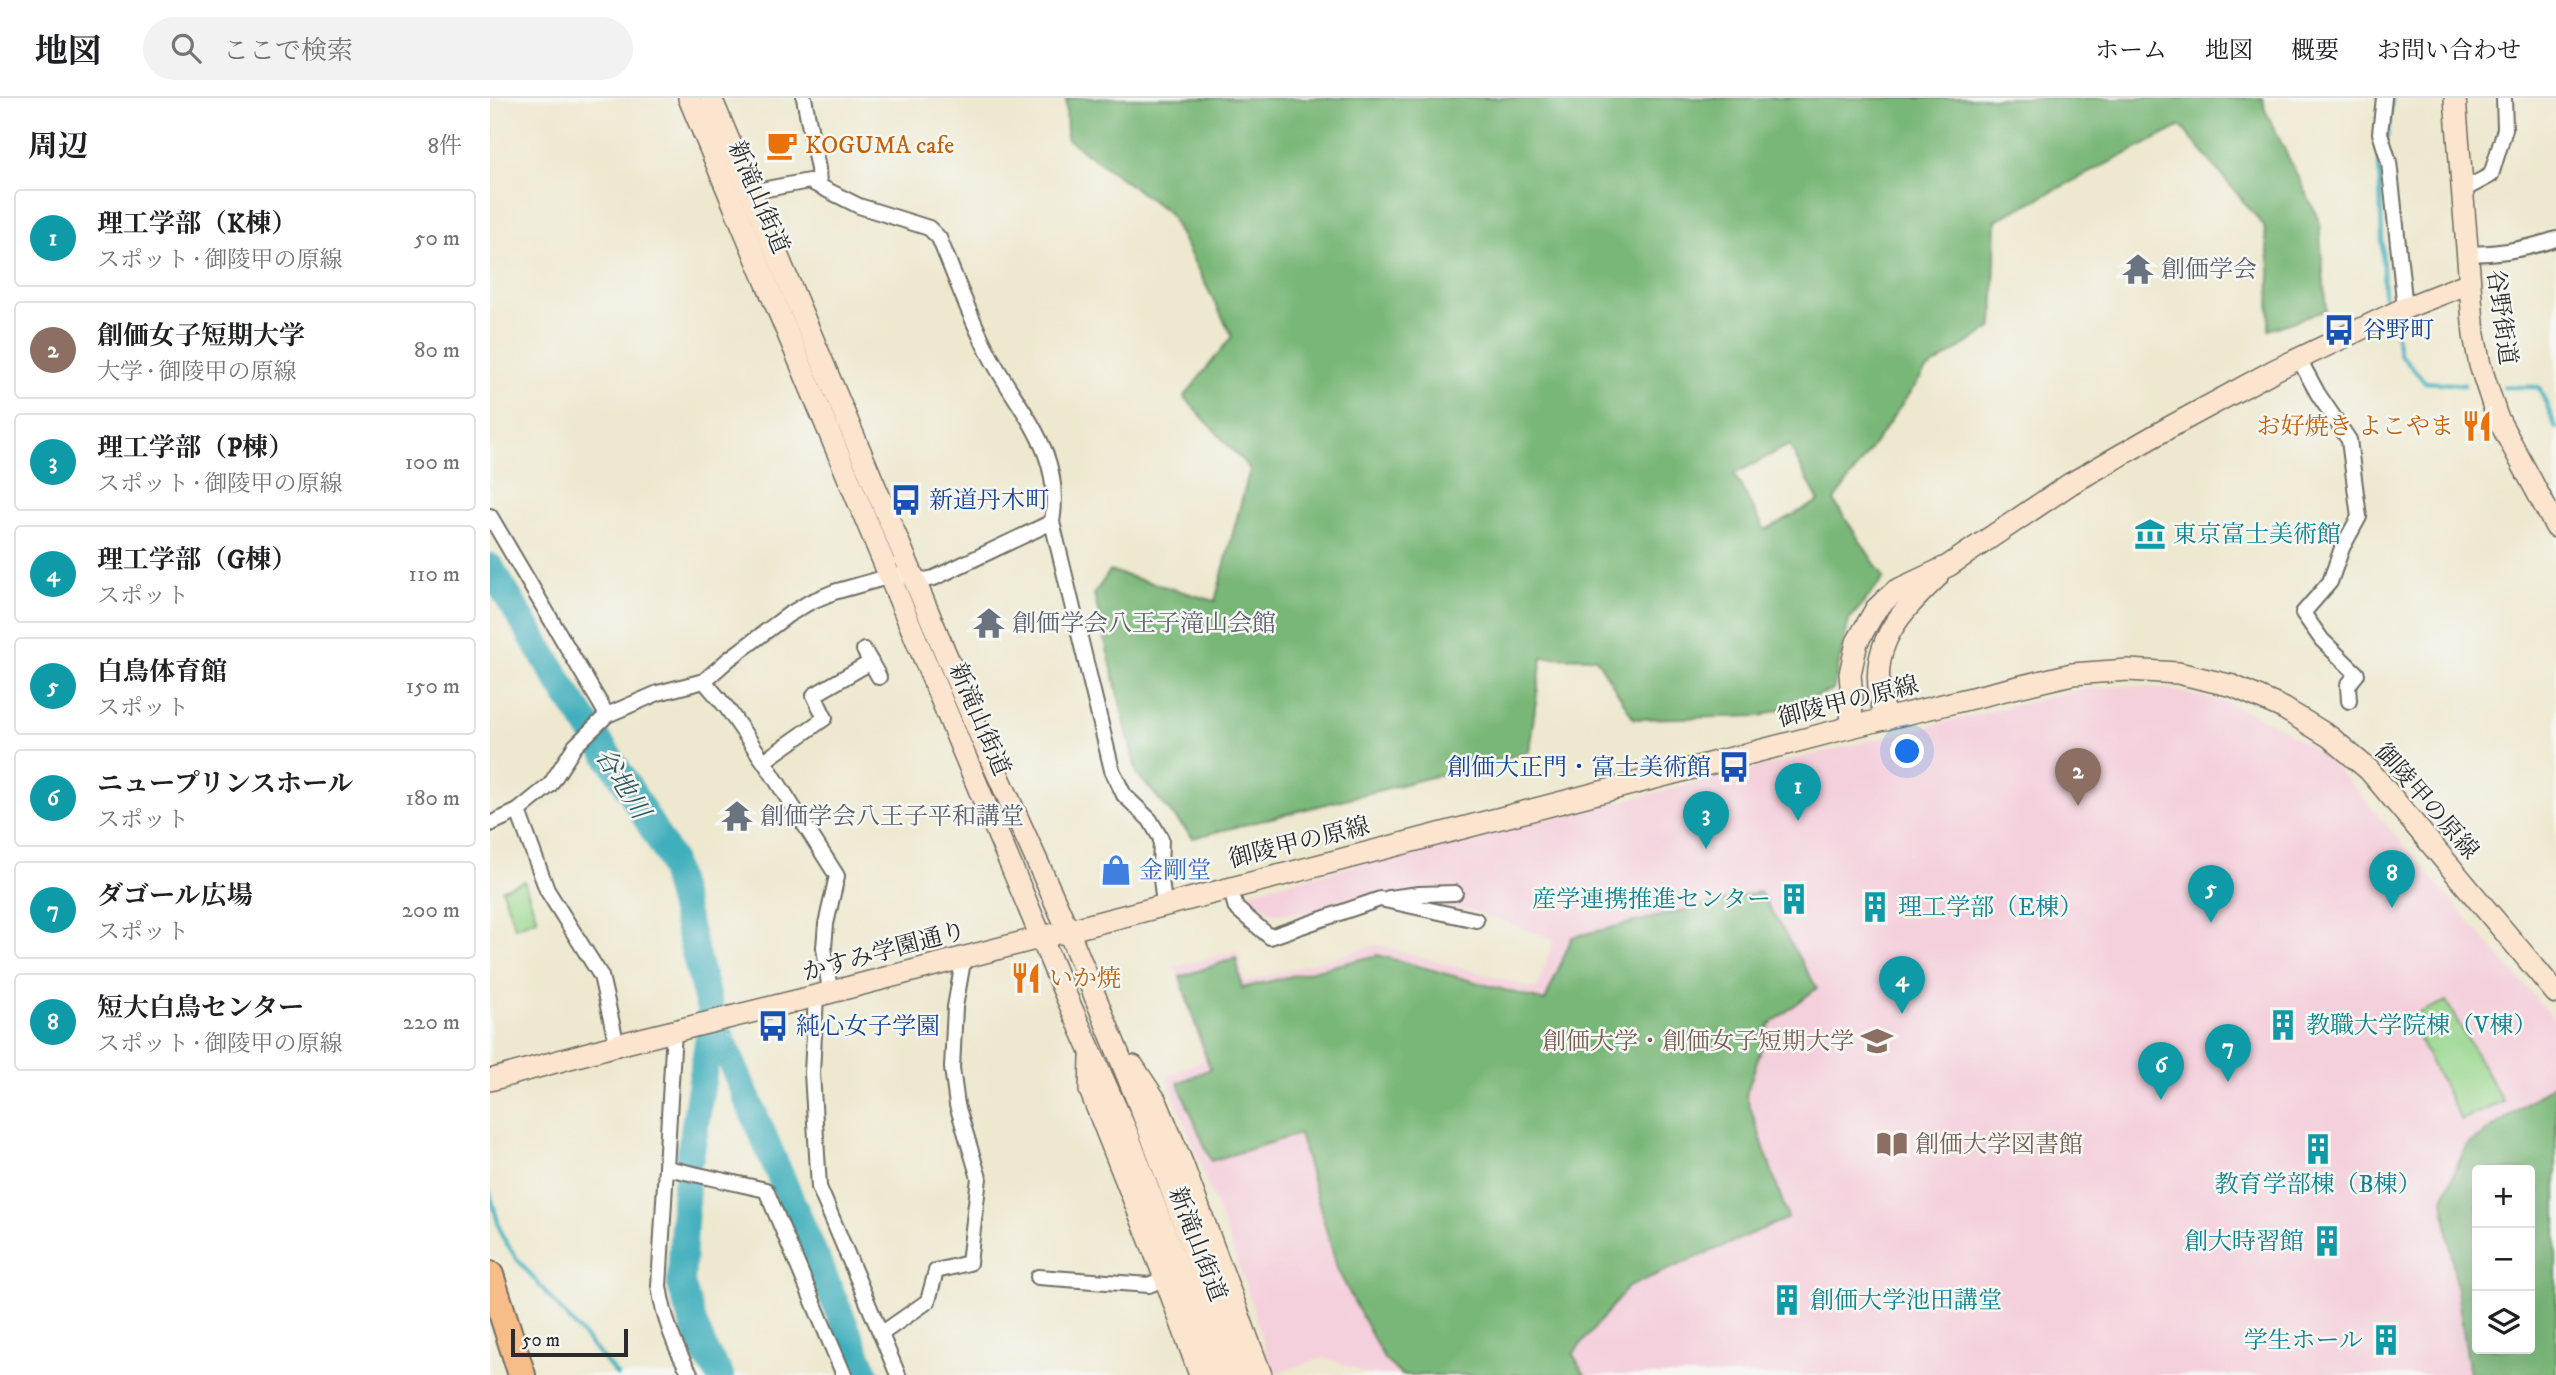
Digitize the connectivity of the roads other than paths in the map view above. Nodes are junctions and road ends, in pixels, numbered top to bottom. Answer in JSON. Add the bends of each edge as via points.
{"nodes":[{"id":1,"x":689,"y":98,"type":"edge"},
{"id":2,"x":711,"y":98,"type":"edge"},
{"id":3,"x":804,"y":98,"type":"edge"},
{"id":4,"x":2384,"y":98,"type":"edge"},
{"id":5,"x":2455,"y":98,"type":"edge"},
{"id":6,"x":2504,"y":98,"type":"edge"},
{"id":7,"x":819,"y":186,"type":"junction"},
{"id":8,"x":2463,"y":190,"type":"junction"},
{"id":9,"x":751,"y":192,"type":"junction"},
{"id":10,"x":2556,"y":239,"type":"edge"},
{"id":11,"x":2467,"y":254,"type":"junction"},
{"id":12,"x":2469,"y":283,"type":"junction"},
{"id":13,"x":2405,"y":308,"type":"junction"},
{"id":14,"x":2300,"y":359,"type":"junction"},
{"id":15,"x":490,"y":516,"type":"edge"},
{"id":16,"x":1052,"y":522,"type":"junction"},
{"id":17,"x":2556,"y":527,"type":"edge"},
{"id":18,"x":1948,"y":566,"type":"junction"},
{"id":19,"x":902,"y":576,"type":"junction"},
{"id":20,"x":879,"y":677,"type":"dead end"},
{"id":21,"x":704,"y":681,"type":"junction"},
{"id":22,"x":2349,"y":701,"type":"dead end"},
{"id":23,"x":606,"y":717,"type":"junction"},
{"id":24,"x":1886,"y":719,"type":"junction"},
{"id":25,"x":1850,"y":727,"type":"junction"},
{"id":26,"x":764,"y":761,"type":"junction"},
{"id":27,"x":518,"y":811,"type":"junction"},
{"id":28,"x":490,"y":824,"type":"edge"},
{"id":29,"x":1230,"y":887,"type":"junction"},
{"id":30,"x":1455,"y":893,"type":"dead end"},
{"id":31,"x":1380,"y":899,"type":"junction"},
{"id":32,"x":1164,"y":904,"type":"junction"},
{"id":33,"x":1476,"y":920,"type":"dead end"},
{"id":34,"x":1068,"y":930,"type":"junction"},
{"id":35,"x":1042,"y":937,"type":"junction"},
{"id":36,"x":964,"y":956,"type":"junction"},
{"id":37,"x":2556,"y":993,"type":"edge"},
{"id":38,"x":823,"y":994,"type":"junction"},
{"id":39,"x":1108,"y":1029,"type":"junction"},
{"id":40,"x":678,"y":1030,"type":"junction"},
{"id":41,"x":617,"y":1045,"type":"junction"},
{"id":42,"x":1091,"y":1051,"type":"junction"},
{"id":43,"x":490,"y":1080,"type":"edge"},
{"id":44,"x":667,"y":1168,"type":"junction"},
{"id":45,"x":490,"y":1275,"type":"edge"},
{"id":46,"x":1038,"y":1277,"type":"dead end"},
{"id":47,"x":1165,"y":1278,"type":"junction"},
{"id":48,"x":1092,"y":1281,"type":"junction"},
{"id":49,"x":1090,"y":1297,"type":"dead end"},
{"id":50,"x":881,"y":1334,"type":"junction"},
{"id":51,"x":1234,"y":1371,"type":"edge"},
{"id":52,"x":522,"y":1375,"type":"edge"},
{"id":53,"x":691,"y":1375,"type":"edge"},
{"id":54,"x":844,"y":1375,"type":"edge"},
{"id":55,"x":898,"y":1375,"type":"edge"}],
"edges":[{"from":1,"to":19,"type":"main road","name":"新滝山街道"},
{"from":2,"to":9,"type":"main road","name":"新滝山街道"},
{"from":3,"to":7,"type":"street"},
{"from":4,"to":13,"type":"street","via":[[2379,133],[2389,162]]},
{"from":5,"to":8,"type":"main road","name":"谷野街道"},
{"from":6,"to":8,"type":"street","via":[[2505,129],[2491,175]]},
{"from":7,"to":9,"type":"street","via":[[809,181]]},
{"from":7,"to":16,"type":"street","via":[[859,206],[929,228],[939,238],[987,350],[1043,443],[1056,499]]},
{"from":8,"to":11,"type":"main road","name":"谷野街道"},
{"from":9,"to":19,"type":"main road","name":"新滝山街道"},
{"from":10,"to":11,"type":"street","via":[[2506,251]]},
{"from":11,"to":12,"type":"main road","name":"谷野街道"},
{"from":12,"to":13,"type":"main road"},
{"from":12,"to":17,"type":"main road","name":"谷野街道","via":[[2473,335],[2490,398]]},
{"from":13,"to":14,"type":"main road"},
{"from":14,"to":18,"type":"main road","via":[[2122,452]]},
{"from":14,"to":22,"type":"street","via":[[2349,440],[2359,517],[2330,582],[2303,613],[2322,640],[2357,674],[2348,685]]},
{"from":15,"to":23,"type":"street"},
{"from":16,"to":19,"type":"street","via":[[934,578]]},
{"from":16,"to":32,"type":"street","via":[[1112,770],[1124,795],[1150,820],[1161,839]]},
{"from":18,"to":24,"type":"main road","via":[[1904,608],[1880,656],[1876,678]]},
{"from":18,"to":25,"type":"main road","via":[[1895,591],[1876,609],[1857,642],[1852,663]]},
{"from":19,"to":21,"type":"street","via":[[810,602]]},
{"from":19,"to":34,"type":"main road","name":"新滝山街道"},
{"from":19,"to":35,"type":"main road","name":"新滝山街道"},
{"from":20,"to":26,"type":"street","via":[[867,656],[814,695],[825,718]]},
{"from":21,"to":23,"type":"street","via":[[658,693]]},
{"from":21,"to":26,"type":"street"},
{"from":23,"to":27,"type":"street","via":[[575,746],[550,785]]},
{"from":24,"to":25,"type":"main road","name":"御陵甲の原線"},
{"from":24,"to":37,"type":"main road","name":"御陵甲の原線","via":[[2072,674],[2178,673],[2234,686],[2283,708],[2330,737],[2369,770]]},
{"from":25,"to":29,"type":"main road","name":"御陵甲の原線"},
{"from":26,"to":38,"type":"street","via":[[837,876],[826,924]]},
{"from":27,"to":28,"type":"street"},
{"from":27,"to":41,"type":"street","via":[[547,890],[601,976]]},
{"from":29,"to":31,"type":"street","via":[[1236,908],[1270,937]]},
{"from":29,"to":32,"type":"main road","name":"御陵甲の原線"},
{"from":30,"to":31,"type":"street"},
{"from":31,"to":33,"type":"street"},
{"from":32,"to":34,"type":"main road","name":"御陵甲の原線"},
{"from":34,"to":35,"type":"main road","name":"御陵甲の原線"},
{"from":34,"to":39,"type":"main road","name":"新滝山街道"},
{"from":35,"to":36,"type":"main road","name":"かすみ学園通り"},
{"from":35,"to":42,"type":"main road","name":"新滝山街道"},
{"from":36,"to":38,"type":"main road","name":"かすみ学園通り"},
{"from":36,"to":50,"type":"street","via":[[955,1007],[952,1068],[957,1105],[979,1178],[969,1263],[936,1270],[929,1301]]},
{"from":38,"to":40,"type":"main road","name":"かすみ学園通り"},
{"from":38,"to":50,"type":"street","via":[[812,1073],[819,1187]]},
{"from":39,"to":51,"type":"main road","name":"新滝山街道","via":[[1147,1124]]},
{"from":39,"to":51,"type":"main road","via":[[1156,1101],[1182,1163]]},
{"from":40,"to":41,"type":"main road"},
{"from":40,"to":44,"type":"street"},
{"from":41,"to":43,"type":"main road"},
{"from":42,"to":47,"type":"main road","via":[[1090,1090]]},
{"from":42,"to":51,"type":"main road","name":"新滝山街道"},
{"from":44,"to":53,"type":"street","via":[[659,1286],[663,1315]]},
{"from":44,"to":54,"type":"street","via":[[766,1190]]},
{"from":45,"to":52,"type":"highway"},
{"from":46,"to":48,"type":"street"},
{"from":47,"to":48,"type":"street","via":[[1149,1285]]},
{"from":47,"to":51,"type":"main road"},
{"from":48,"to":49,"type":"street"},
{"from":50,"to":55,"type":"street"}]}
